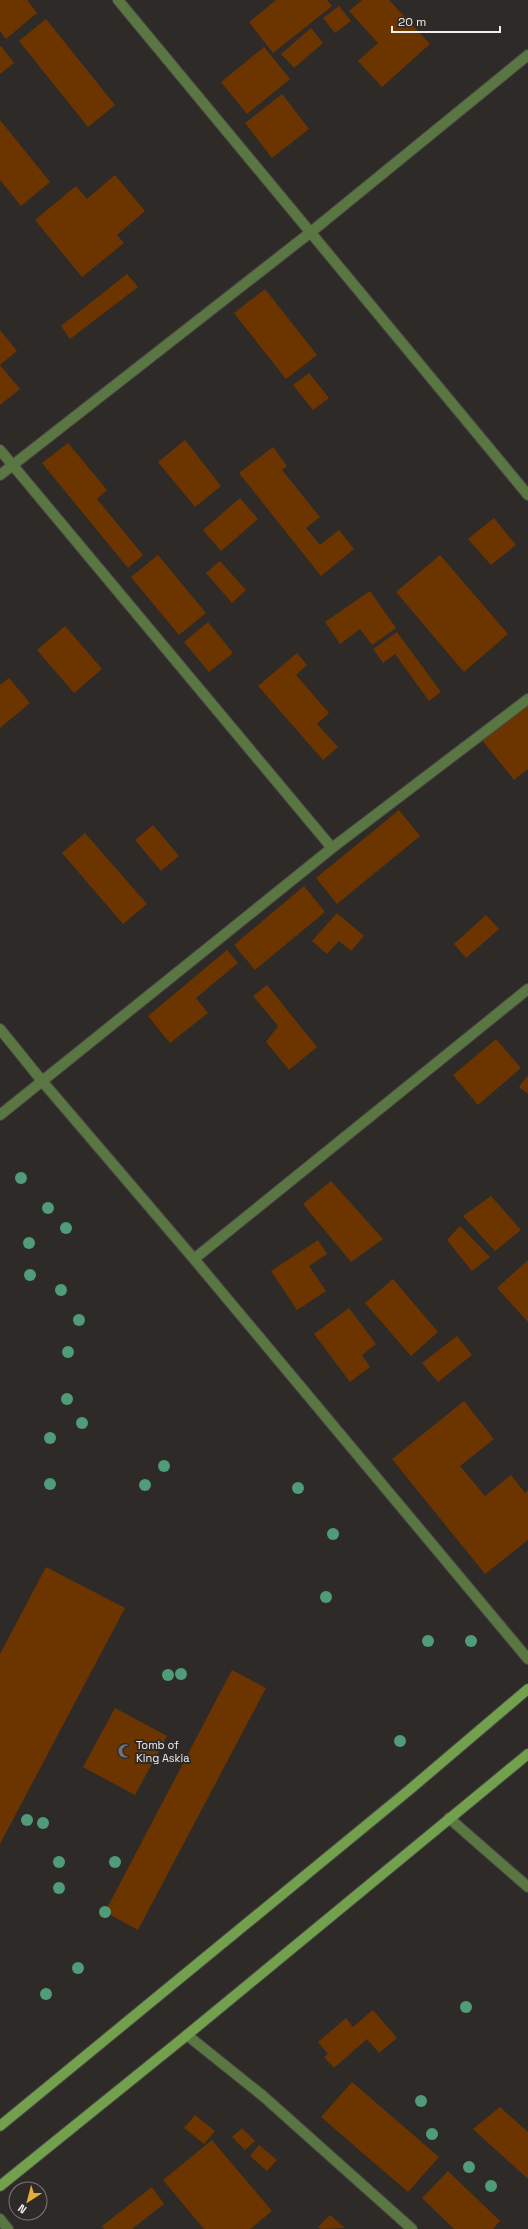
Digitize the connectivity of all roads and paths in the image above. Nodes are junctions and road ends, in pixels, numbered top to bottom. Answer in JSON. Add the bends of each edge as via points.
{"nodes":[{"id":1,"x":118,"y":0,"type":"edge"},
{"id":2,"x":528,"y":55,"type":"edge"},
{"id":3,"x":311,"y":232,"type":"junction"},
{"id":4,"x":0,"y":450,"type":"edge"},
{"id":5,"x":13,"y":465,"type":"junction"},
{"id":6,"x":0,"y":475,"type":"edge"},
{"id":7,"x":528,"y":495,"type":"edge"},
{"id":8,"x":528,"y":698,"type":"edge"},
{"id":9,"x":332,"y":848,"type":"junction"},
{"id":10,"x":528,"y":990,"type":"edge"},
{"id":11,"x":0,"y":1029,"type":"edge"},
{"id":12,"x":42,"y":1081,"type":"junction"},
{"id":13,"x":0,"y":1115,"type":"edge"},
{"id":14,"x":194,"y":1259,"type":"junction"},
{"id":15,"x":528,"y":1659,"type":"edge"},
{"id":16,"x":528,"y":1689,"type":"edge"},
{"id":17,"x":528,"y":1754,"type":"edge"},
{"id":18,"x":448,"y":1818,"type":"junction"},
{"id":19,"x":528,"y":1887,"type":"edge"},
{"id":20,"x":187,"y":2035,"type":"junction"},
{"id":21,"x":0,"y":2126,"type":"edge"},
{"id":22,"x":0,"y":2186,"type":"edge"},
{"id":23,"x":0,"y":2219,"type":"edge"},
{"id":24,"x":8,"y":2229,"type":"edge"},
{"id":25,"x":412,"y":2229,"type":"edge"}],
"edges":[{"from":1,"to":3,"type":"street"},
{"from":2,"to":3,"type":"street"},
{"from":3,"to":5,"type":"street"},
{"from":3,"to":7,"type":"street"},
{"from":4,"to":5,"type":"street"},
{"from":5,"to":6,"type":"street"},
{"from":5,"to":9,"type":"street"},
{"from":8,"to":9,"type":"street"},
{"from":9,"to":12,"type":"street"},
{"from":10,"to":14,"type":"street"},
{"from":11,"to":12,"type":"street"},
{"from":12,"to":13,"type":"street"},
{"from":12,"to":14,"type":"street"},
{"from":14,"to":15,"type":"street"},
{"from":16,"to":21,"type":"street","via":[[402,1796]]},
{"from":17,"to":18,"type":"street"},
{"from":18,"to":19,"type":"street"},
{"from":18,"to":20,"type":"street"},
{"from":20,"to":22,"type":"street"},
{"from":20,"to":25,"type":"street","via":[[263,2096]]},
{"from":23,"to":24,"type":"street"}]}
